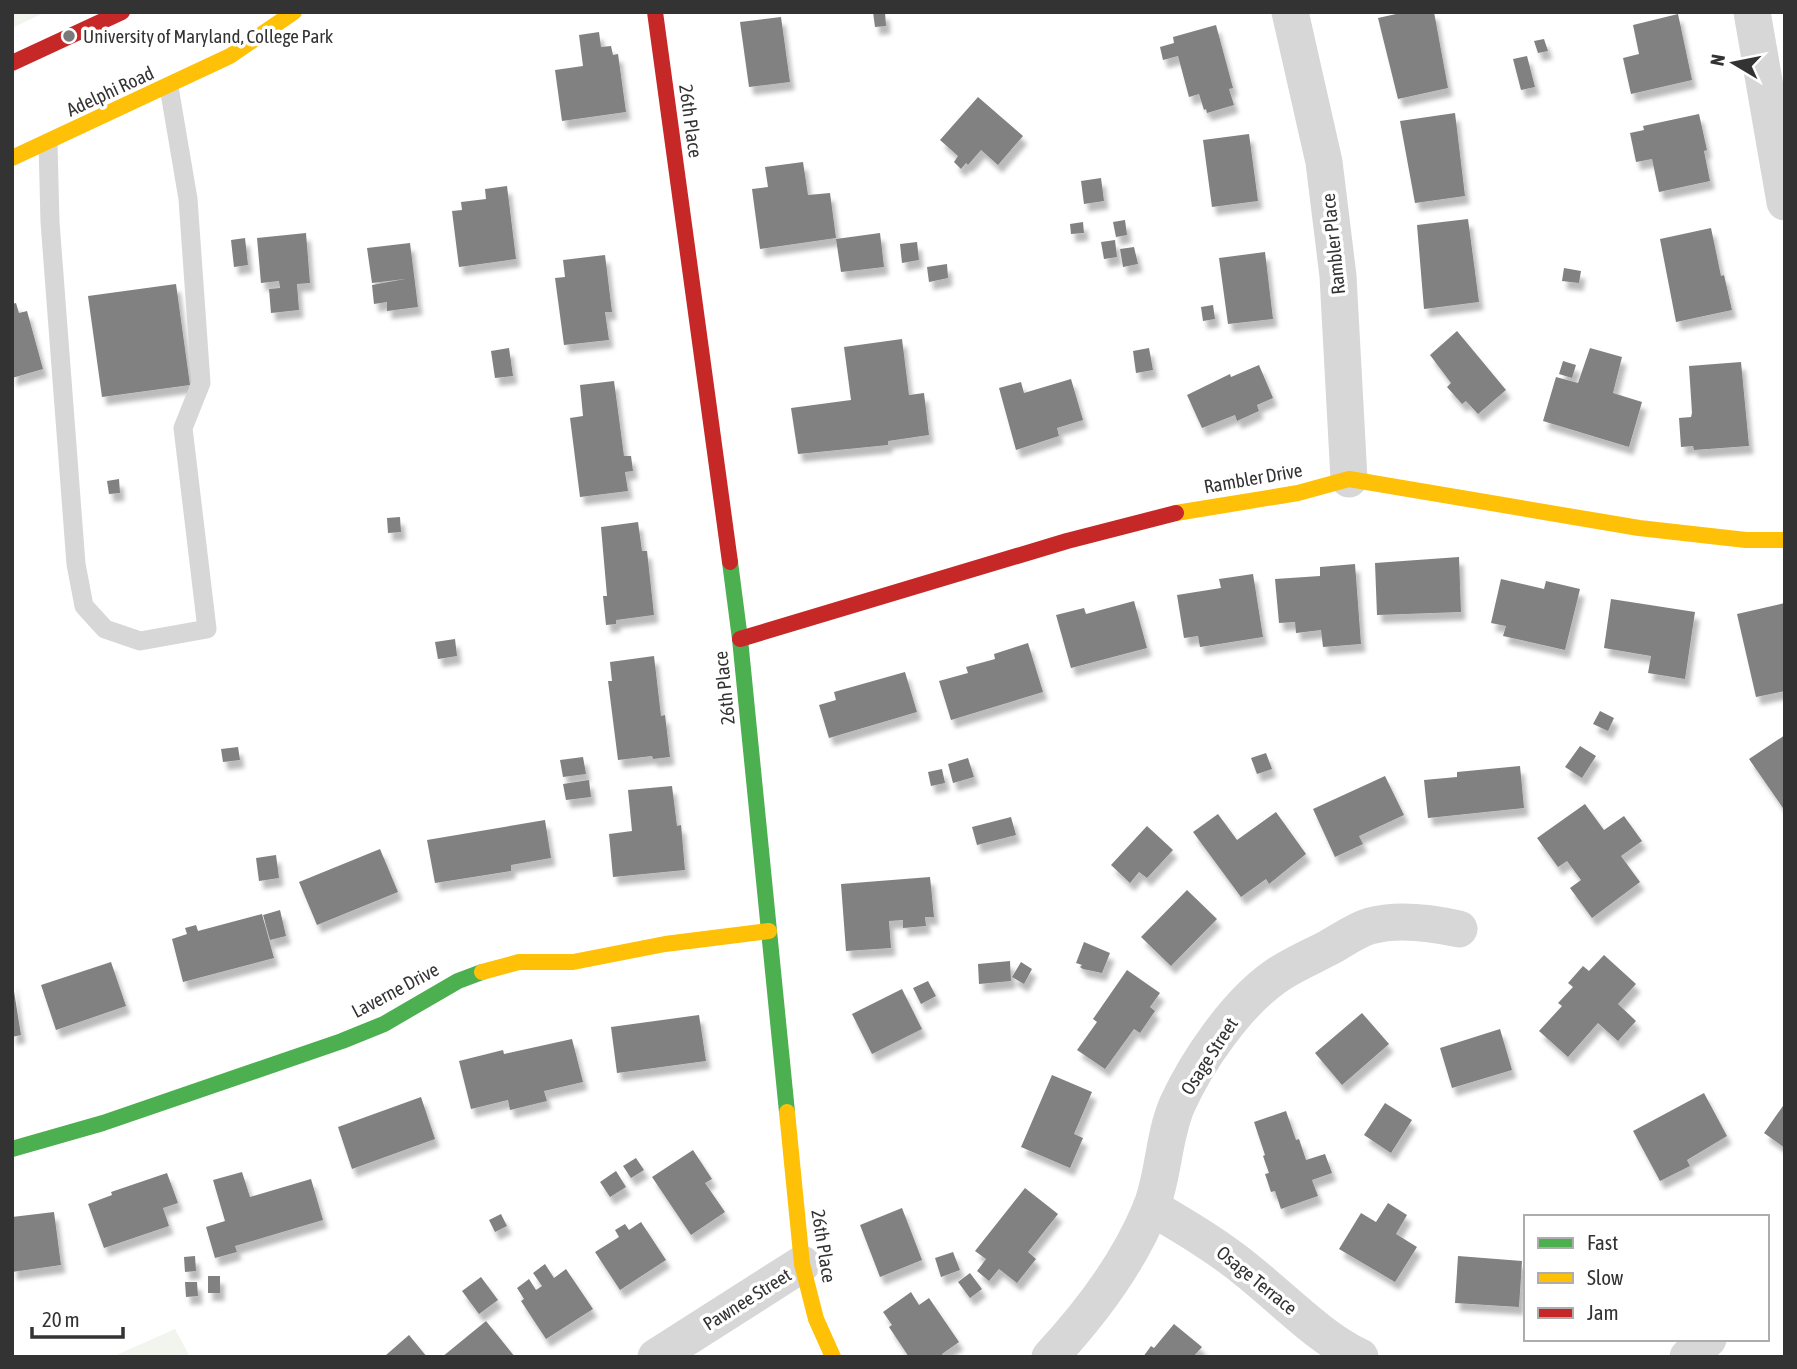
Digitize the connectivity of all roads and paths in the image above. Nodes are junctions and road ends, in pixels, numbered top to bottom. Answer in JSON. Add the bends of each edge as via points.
{"nodes":[{"id":1,"x":122,"y":12,"type":"edge"},
{"id":2,"x":294,"y":12,"type":"edge"},
{"id":3,"x":655,"y":12,"type":"edge"},
{"id":4,"x":1290,"y":12,"type":"edge"},
{"id":5,"x":1752,"y":12,"type":"edge"},
{"id":6,"x":12,"y":63,"type":"edge"},
{"id":7,"x":169,"y":87,"type":"junction"},
{"id":8,"x":48,"y":144,"type":"junction"},
{"id":9,"x":12,"y":158,"type":"edge"},
{"id":10,"x":1785,"y":202,"type":"edge"},
{"id":11,"x":1349,"y":479,"type":"junction"},
{"id":12,"x":1785,"y":540,"type":"edge"},
{"id":13,"x":740,"y":639,"type":"junction"},
{"id":14,"x":1459,"y":929,"type":"dead end"},
{"id":15,"x":769,"y":931,"type":"junction"},
{"id":16,"x":12,"y":1149,"type":"edge"},
{"id":17,"x":1151,"y":1207,"type":"junction"},
{"id":18,"x":802,"y":1264,"type":"junction"},
{"id":19,"x":1706,"y":1341,"type":"edge"},
{"id":20,"x":656,"y":1357,"type":"edge"},
{"id":21,"x":833,"y":1357,"type":"edge"},
{"id":22,"x":1050,"y":1357,"type":"edge"},
{"id":23,"x":1360,"y":1357,"type":"edge"},
{"id":24,"x":1688,"y":1357,"type":"edge"}],
"edges":[{"from":1,"to":6,"type":"street"},
{"from":2,"to":7,"type":"street","name":"Adelphi Road","via":[[230,56]]},
{"from":3,"to":13,"type":"street","name":"26th Place"},
{"from":4,"to":11,"type":"street","name":"Rambler Place","via":[[1324,162],[1338,276]]},
{"from":5,"to":10,"type":"street"},
{"from":7,"to":8,"type":"street","name":"Adelphi Road"},
{"from":7,"to":8,"type":"lane","via":[[188,199],[201,383],[183,428],[207,629],[140,641],[105,629],[84,606],[76,564]]},
{"from":8,"to":9,"type":"street","name":"Adelphi Road"},
{"from":11,"to":12,"type":"street","name":"Rambler Drive","via":[[1651,530]]},
{"from":11,"to":13,"type":"street","name":"Rambler Drive","via":[[1185,511],[1067,541]]},
{"from":13,"to":15,"type":"street","name":"26th Place"},
{"from":14,"to":17,"type":"street","name":"Osage Street","via":[[1436,923],[1369,926],[1276,976],[1235,1015],[1189,1081],[1169,1131]]},
{"from":15,"to":16,"type":"street","name":"Laverne Drive","via":[[573,962],[519,962],[491,970],[458,981],[384,1024],[341,1041],[103,1124]]},
{"from":15,"to":18,"type":"street","name":"26th Place"},
{"from":17,"to":22,"type":"street","name":"Osage Street","via":[[1097,1300]]},
{"from":17,"to":23,"type":"street","name":"Osage Terrace","via":[[1203,1237]]},
{"from":18,"to":20,"type":"street","name":"Pawnee Street"},
{"from":18,"to":21,"type":"street","name":"26th Place","via":[[816,1319]]},
{"from":19,"to":24,"type":"street"}]}
